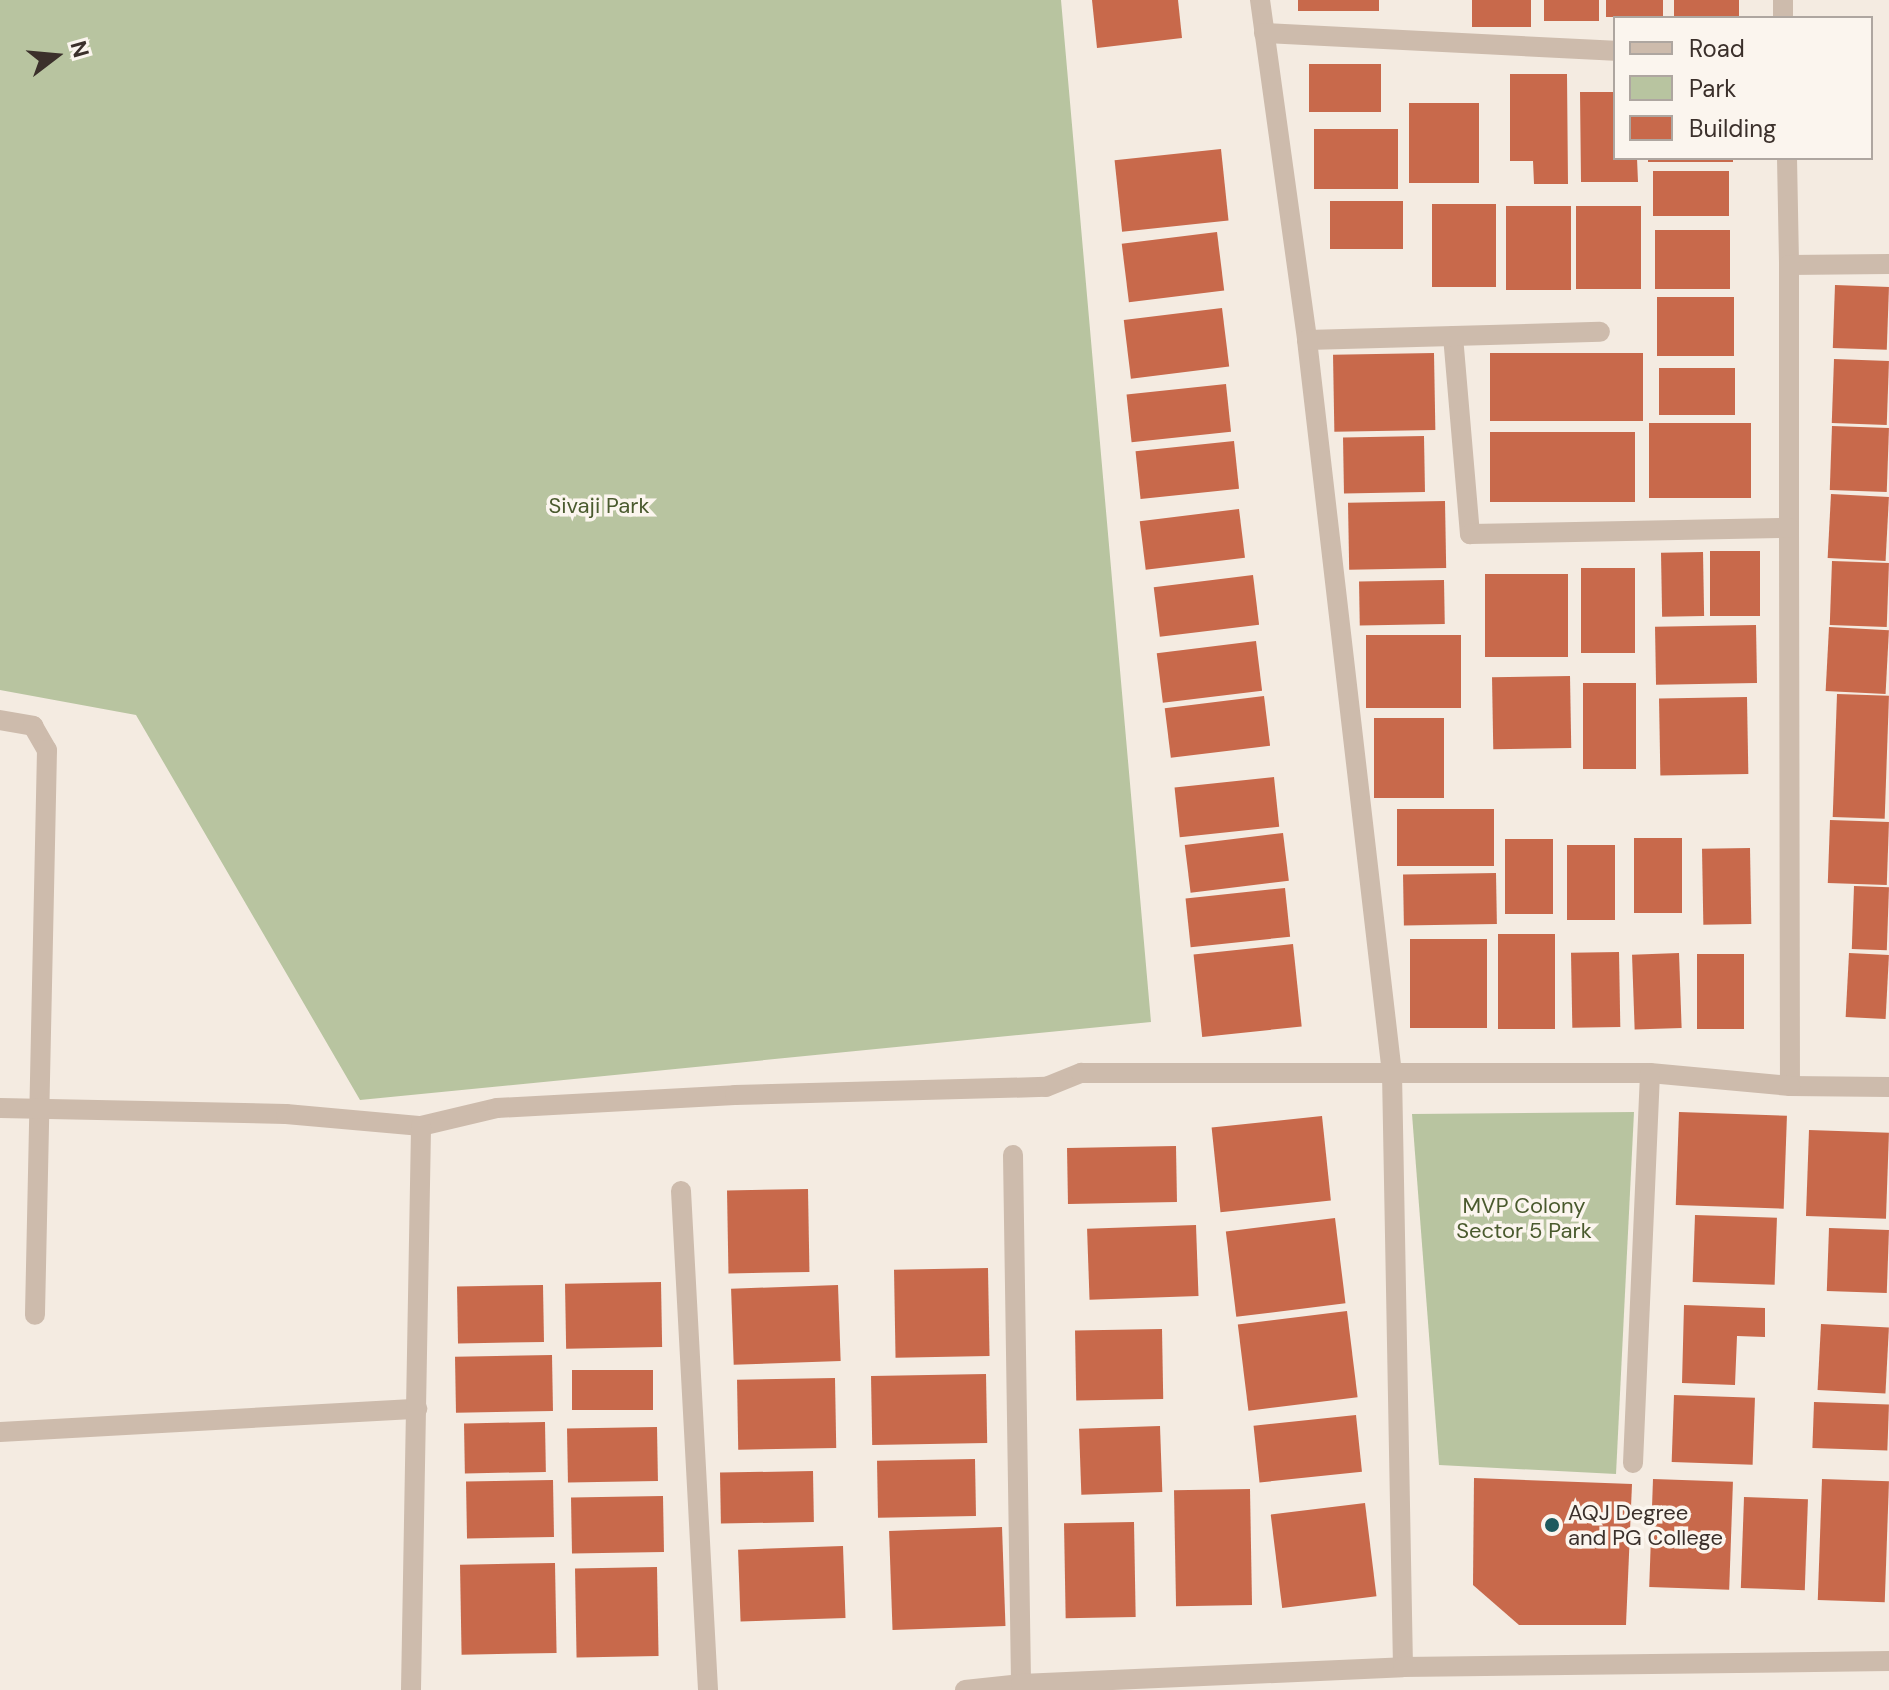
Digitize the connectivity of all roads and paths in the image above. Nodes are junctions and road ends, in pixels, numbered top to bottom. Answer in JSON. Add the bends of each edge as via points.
{"nodes":[{"id":1,"x":1260,"y":0,"type":"edge"},
{"id":2,"x":1264,"y":33,"type":"junction"},
{"id":3,"x":1613,"y":51,"type":"edge"},
{"id":4,"x":1787,"y":160,"type":"edge"},
{"id":5,"x":1889,"y":264,"type":"edge"},
{"id":6,"x":1789,"y":265,"type":"junction"},
{"id":7,"x":1600,"y":332,"type":"dead end"},
{"id":8,"x":1453,"y":336,"type":"junction"},
{"id":9,"x":1307,"y":340,"type":"junction"},
{"id":10,"x":1789,"y":528,"type":"junction"},
{"id":11,"x":0,"y":720,"type":"edge"},
{"id":12,"x":1392,"y":1073,"type":"junction"},
{"id":13,"x":1650,"y":1073,"type":"junction"},
{"id":14,"x":1790,"y":1086,"type":"junction"},
{"id":15,"x":1889,"y":1087,"type":"edge"},
{"id":16,"x":39,"y":1107,"type":"junction"},
{"id":17,"x":0,"y":1108,"type":"edge"},
{"id":18,"x":421,"y":1126,"type":"junction"},
{"id":19,"x":1013,"y":1155,"type":"dead end"},
{"id":20,"x":681,"y":1191,"type":"dead end"},
{"id":21,"x":35,"y":1315,"type":"dead end"},
{"id":22,"x":417,"y":1409,"type":"junction"},
{"id":23,"x":0,"y":1432,"type":"edge"},
{"id":24,"x":1633,"y":1463,"type":"dead end"},
{"id":25,"x":1889,"y":1661,"type":"edge"},
{"id":26,"x":1403,"y":1667,"type":"junction"},
{"id":27,"x":1248,"y":1681,"type":"edge"},
{"id":28,"x":1021,"y":1684,"type":"junction"},
{"id":29,"x":411,"y":1690,"type":"edge"},
{"id":30,"x":708,"y":1690,"type":"edge"},
{"id":31,"x":965,"y":1690,"type":"edge"}],
"edges":[{"from":1,"to":2,"type":"street"},
{"from":2,"to":3,"type":"street"},
{"from":2,"to":9,"type":"street"},
{"from":4,"to":6,"type":"street"},
{"from":5,"to":6,"type":"street"},
{"from":6,"to":10,"type":"street"},
{"from":7,"to":8,"type":"street"},
{"from":8,"to":9,"type":"street"},
{"from":8,"to":10,"type":"street","via":[[1470,534]]},
{"from":9,"to":12,"type":"street"},
{"from":10,"to":14,"type":"street"},
{"from":11,"to":16,"type":"street","via":[[33,726],[47,750]]},
{"from":12,"to":13,"type":"street"},
{"from":12,"to":18,"type":"street","via":[[1081,1073],[1046,1087],[497,1108]]},
{"from":12,"to":26,"type":"street"},
{"from":13,"to":14,"type":"street"},
{"from":13,"to":24,"type":"street"},
{"from":14,"to":15,"type":"street"},
{"from":16,"to":17,"type":"street"},
{"from":16,"to":18,"type":"street","via":[[286,1114]]},
{"from":16,"to":21,"type":"street"},
{"from":18,"to":22,"type":"street"},
{"from":19,"to":28,"type":"street"},
{"from":20,"to":30,"type":"street"},
{"from":22,"to":23,"type":"street"},
{"from":22,"to":29,"type":"street"},
{"from":25,"to":26,"type":"street"},
{"from":26,"to":27,"type":"street"},
{"from":27,"to":28,"type":"street"},
{"from":28,"to":31,"type":"street"}]}
